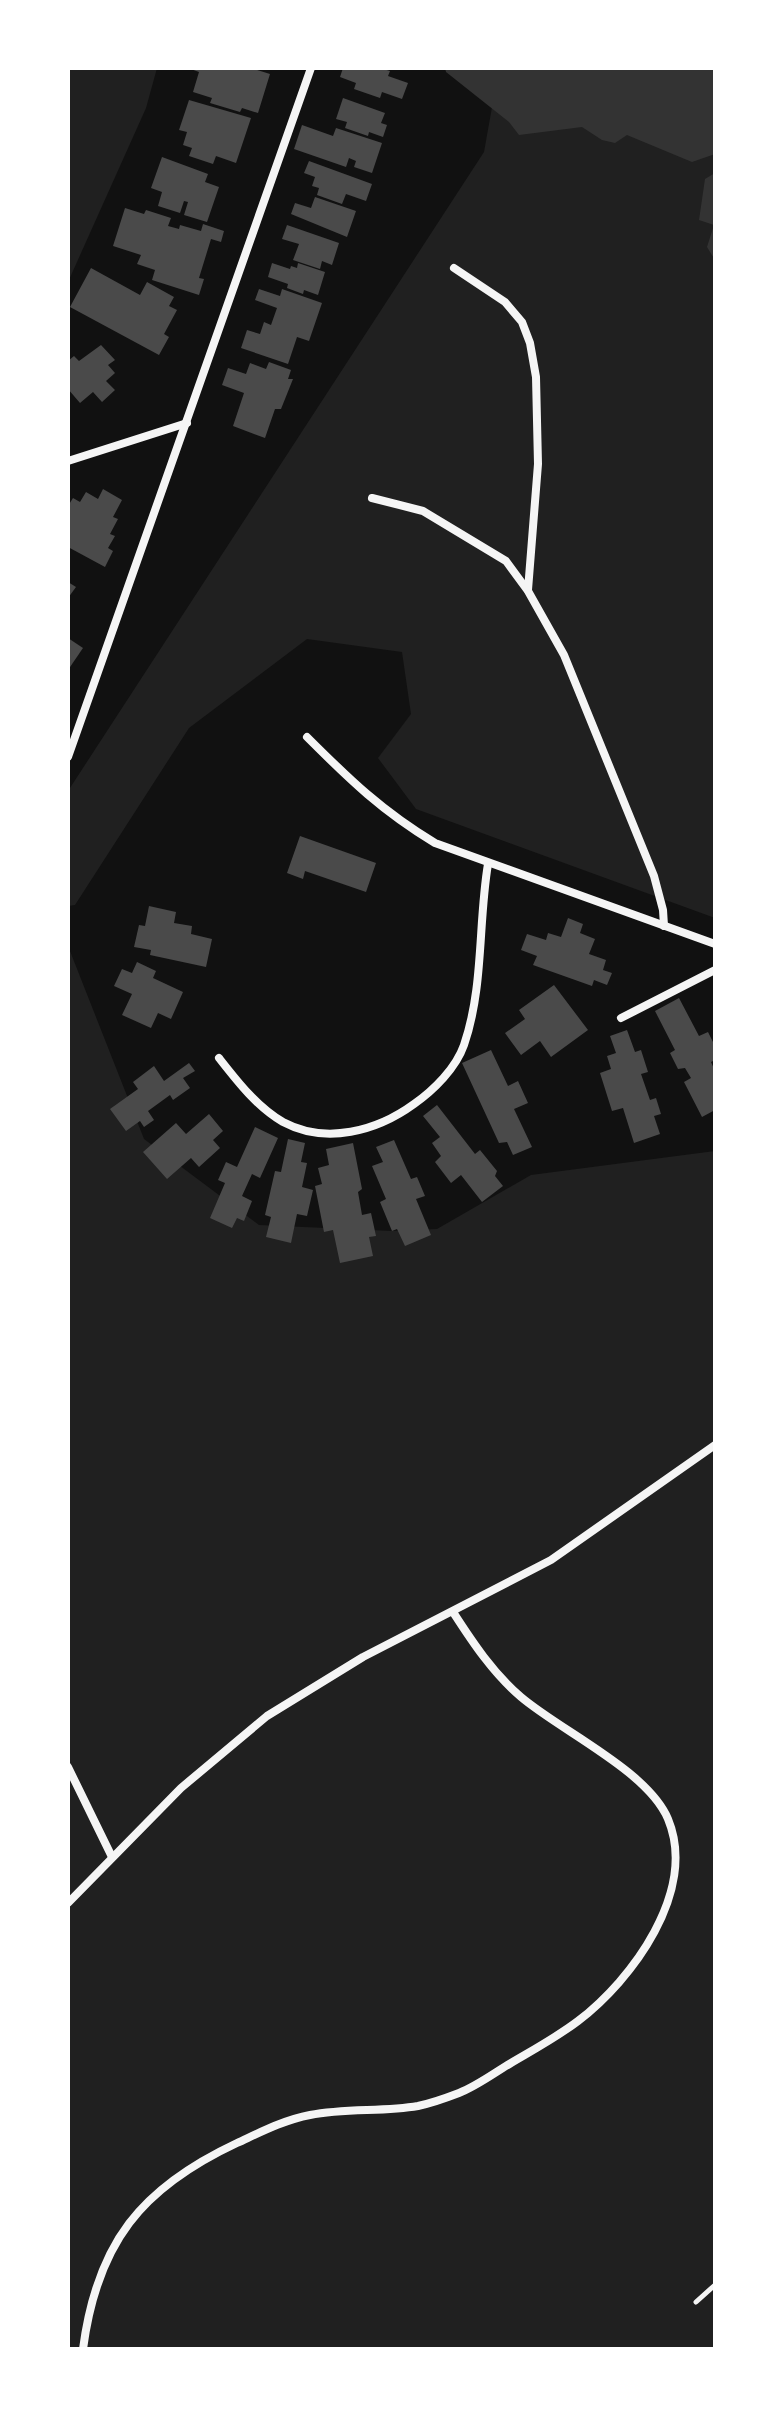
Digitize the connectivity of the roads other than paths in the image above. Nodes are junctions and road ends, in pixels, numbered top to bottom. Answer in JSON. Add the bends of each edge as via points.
{"nodes":[{"id":1,"x":311,"y":68,"type":"edge"},
{"id":2,"x":454,"y":268,"type":"dead end"},
{"id":3,"x":187,"y":423,"type":"junction"},
{"id":4,"x":68,"y":461,"type":"edge"},
{"id":5,"x":372,"y":498,"type":"dead end"},
{"id":6,"x":528,"y":591,"type":"junction"},
{"id":7,"x":307,"y":737,"type":"dead end"},
{"id":8,"x":68,"y":757,"type":"edge"},
{"id":9,"x":488,"y":864,"type":"junction"},
{"id":10,"x":664,"y":926,"type":"junction"},
{"id":11,"x":715,"y":944,"type":"edge"},
{"id":12,"x":715,"y":970,"type":"edge"},
{"id":13,"x":621,"y":1018,"type":"dead end"},
{"id":14,"x":219,"y":1058,"type":"dead end"},
{"id":15,"x":715,"y":1445,"type":"edge"},
{"id":16,"x":453,"y":1612,"type":"junction"},
{"id":17,"x":68,"y":1767,"type":"edge"},
{"id":18,"x":112,"y":1857,"type":"junction"},
{"id":19,"x":68,"y":1903,"type":"edge"},
{"id":20,"x":715,"y":2285,"type":"edge"},
{"id":21,"x":696,"y":2302,"type":"dead end"},
{"id":22,"x":83,"y":2349,"type":"edge"}],
"edges":[{"from":1,"to":3,"type":"street"},
{"from":2,"to":6,"type":"street","via":[[505,302],[522,322],[530,343],[538,464]]},
{"from":3,"to":4,"type":"street"},
{"from":3,"to":8,"type":"street"},
{"from":5,"to":6,"type":"street","via":[[423,511],[475,541],[506,561]]},
{"from":6,"to":10,"type":"street","via":[[570,670],[654,876]]},
{"from":7,"to":9,"type":"street","via":[[399,822]]},
{"from":9,"to":10,"type":"street"},
{"from":9,"to":14,"type":"street","via":[[475,996],[464,1048],[442,1079],[407,1109],[346,1134],[308,1132],[283,1122],[252,1098]]},
{"from":10,"to":11,"type":"street"},
{"from":12,"to":13,"type":"street"},
{"from":15,"to":16,"type":"street","via":[[551,1560]]},
{"from":16,"to":18,"type":"street","via":[[363,1657],[267,1716],[181,1788]]},
{"from":16,"to":22,"type":"street","via":[[501,1679],[615,1763],[658,1802],[669,1820],[675,1851],[662,1917],[642,1954],[578,2021],[462,2092],[419,2106],[311,2114],[206,2158],[175,2177],[149,2199],[112,2251],[100,2276]]},
{"from":17,"to":18,"type":"street"},
{"from":18,"to":19,"type":"street"},
{"from":20,"to":21,"type":"lane"}]}
